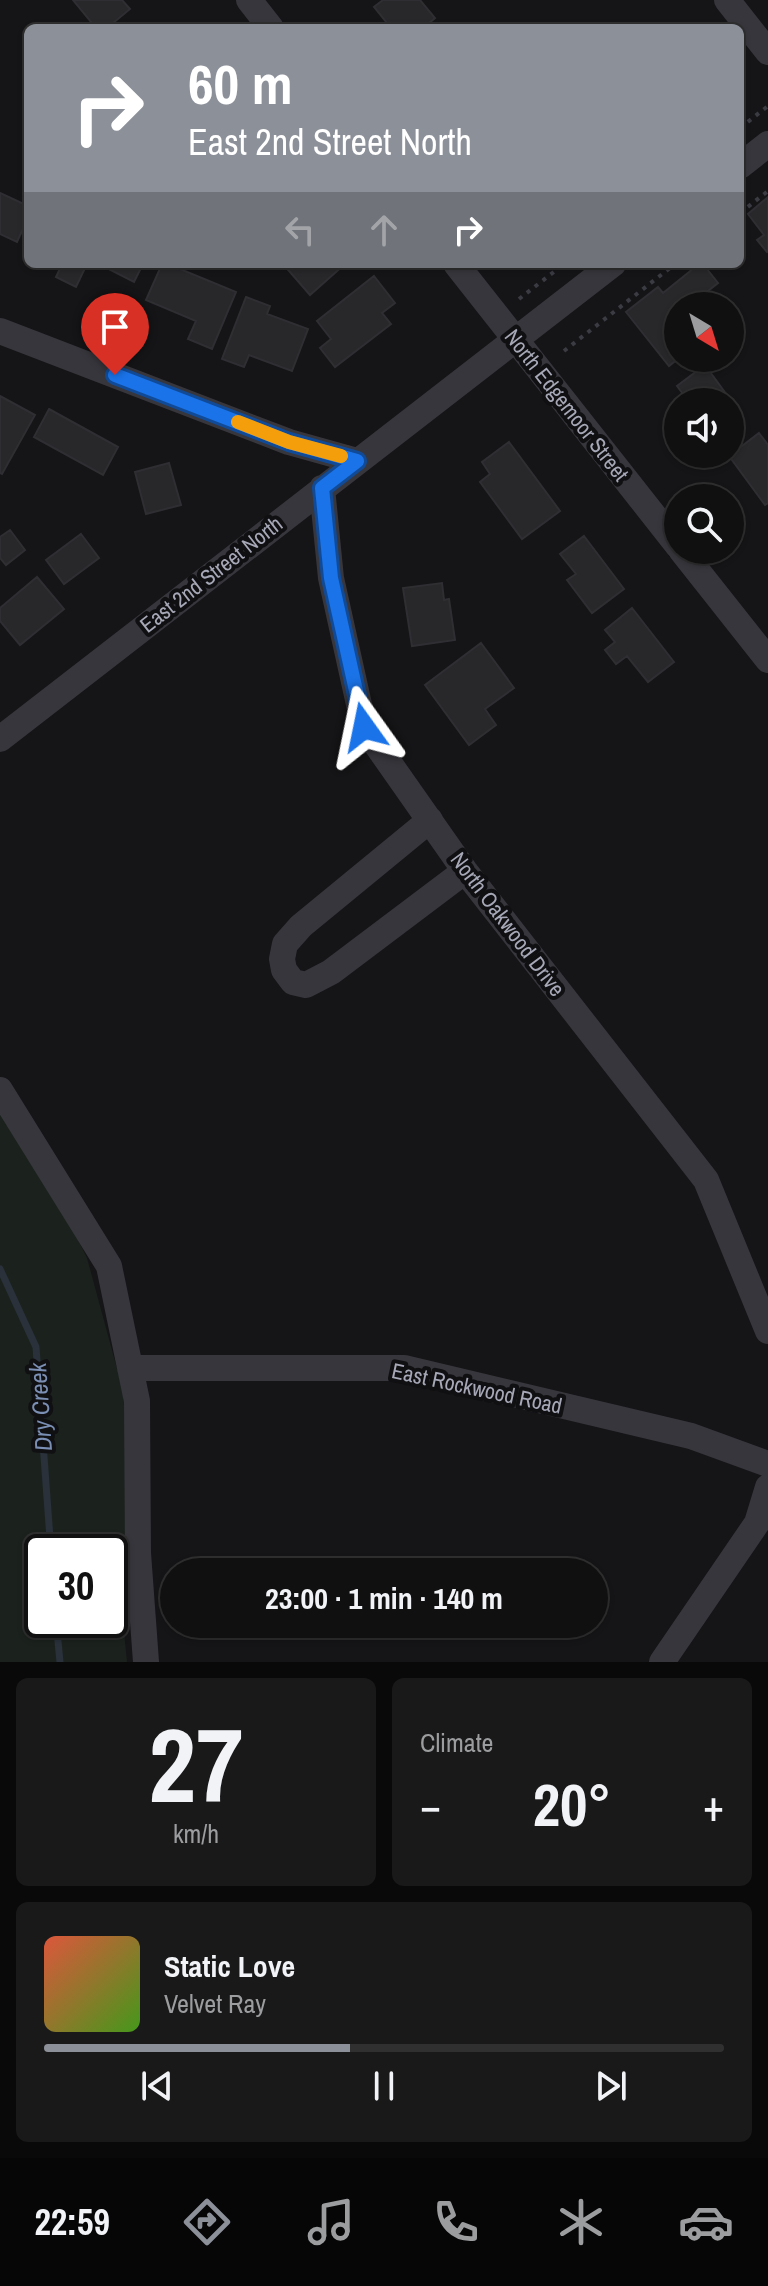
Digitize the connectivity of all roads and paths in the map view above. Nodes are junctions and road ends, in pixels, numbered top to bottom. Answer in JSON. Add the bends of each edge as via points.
{"nodes":[{"id":1,"x":249,"y":0,"type":"edge"},
{"id":2,"x":727,"y":0,"type":"edge"},
{"id":3,"x":268,"y":24,"type":"edge"},
{"id":4,"x":768,"y":52,"type":"edge"},
{"id":5,"x":768,"y":106,"type":"edge"},
{"id":6,"x":744,"y":125,"type":"edge"},
{"id":7,"x":768,"y":144,"type":"edge"},
{"id":8,"x":744,"y":163,"type":"edge"},
{"id":9,"x":768,"y":191,"type":"edge"},
{"id":10,"x":744,"y":210,"type":"edge"},
{"id":11,"x":459,"y":268,"type":"edge"},
{"id":12,"x":559,"y":268,"type":"edge"},
{"id":13,"x":608,"y":268,"type":"edge"},
{"id":14,"x":670,"y":268,"type":"edge"},
{"id":15,"x":519,"y":299,"type":"dead end"},
{"id":16,"x":0,"y":331,"type":"edge"},
{"id":17,"x":515,"y":339,"type":"junction"},
{"id":18,"x":564,"y":351,"type":"dead end"},
{"id":19,"x":357,"y":461,"type":"junction"},
{"id":20,"x":322,"y":488,"type":"junction"},
{"id":21,"x":664,"y":528,"type":"edge"},
{"id":22,"x":693,"y":564,"type":"edge"},
{"id":23,"x":768,"y":660,"type":"edge"},
{"id":24,"x":0,"y":739,"type":"edge"},
{"id":25,"x":430,"y":820,"type":"junction"},
{"id":26,"x":465,"y":871,"type":"junction"},
{"id":27,"x":0,"y":1090,"type":"edge"},
{"id":28,"x":768,"y":1331,"type":"edge"},
{"id":29,"x":130,"y":1368,"type":"junction"},
{"id":30,"x":768,"y":1464,"type":"edge"},
{"id":31,"x":768,"y":1487,"type":"edge"},
{"id":32,"x":146,"y":1662,"type":"edge"},
{"id":33,"x":662,"y":1662,"type":"edge"}],
"edges":[{"from":1,"to":3,"type":"street"},
{"from":2,"to":4,"type":"street"},
{"from":5,"to":6,"type":"path"},
{"from":7,"to":8,"type":"street"},
{"from":9,"to":10,"type":"path"},
{"from":11,"to":17,"type":"street","name":"North Edgemoor Street"},
{"from":12,"to":15,"type":"path"},
{"from":13,"to":17,"type":"street","name":"East 2nd Street North"},
{"from":14,"to":18,"type":"path"},
{"from":16,"to":19,"type":"street","via":[[289,442]]},
{"from":17,"to":19,"type":"street","name":"East 2nd Street North"},
{"from":17,"to":21,"type":"street","name":"North Edgemoor Street"},
{"from":19,"to":20,"type":"street","name":"East 2nd Street North"},
{"from":20,"to":24,"type":"street","name":"East 2nd Street North"},
{"from":20,"to":25,"type":"street","name":"North Oakwood Drive","via":[[331,578],[364,727]]},
{"from":22,"to":23,"type":"street","name":"North Edgemoor Street"},
{"from":25,"to":26,"type":"street","name":"North Oakwood Drive"},
{"from":25,"to":26,"type":"street","via":[[301,926],[285,944],[284,970],[293,982],[306,985],[331,972]]},
{"from":26,"to":28,"type":"street","name":"North Oakwood Drive","via":[[706,1180]]},
{"from":27,"to":29,"type":"street","via":[[109,1266]]},
{"from":29,"to":30,"type":"street","name":"East Rockwood Road","via":[[404,1368],[691,1436]]},
{"from":29,"to":32,"type":"street","via":[[137,1401],[138,1553]]},
{"from":31,"to":33,"type":"street","via":[[757,1523]]}]}
